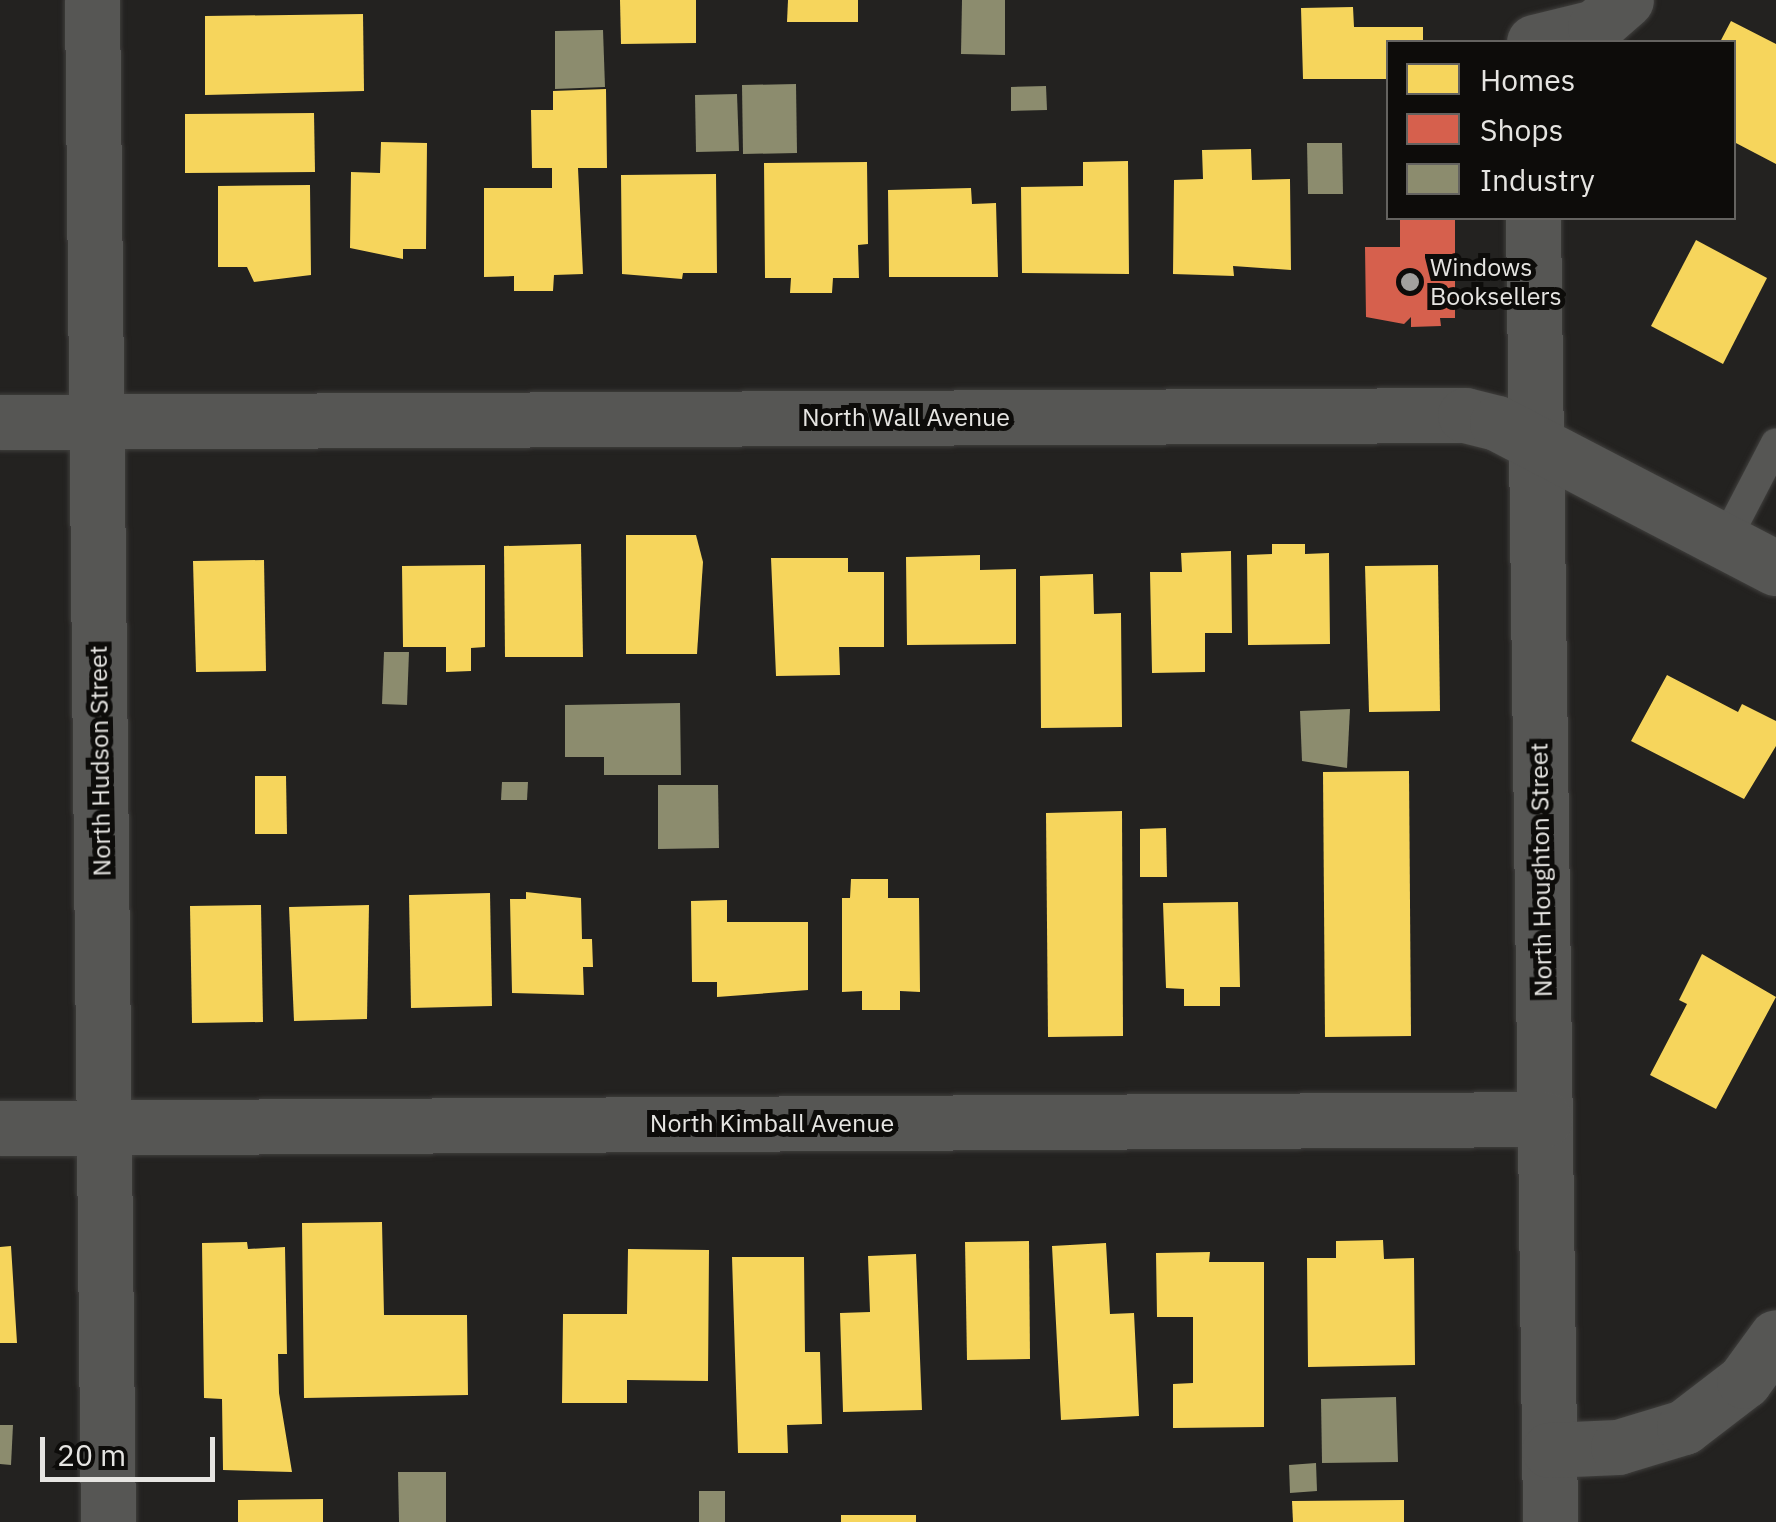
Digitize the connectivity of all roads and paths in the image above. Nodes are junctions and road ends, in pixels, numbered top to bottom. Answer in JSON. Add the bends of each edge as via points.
{"nodes":[{"id":1,"x":92,"y":0,"type":"edge"},
{"id":2,"x":1530,"y":0,"type":"edge"},
{"id":3,"x":1626,"y":0,"type":"edge"},
{"id":4,"x":1532,"y":40,"type":"edge"},
{"id":5,"x":1540,"y":40,"type":"edge"},
{"id":6,"x":1533,"y":220,"type":"edge"},
{"id":7,"x":0,"y":422,"type":"edge"},
{"id":8,"x":97,"y":422,"type":"junction"},
{"id":9,"x":1536,"y":443,"type":"junction"},
{"id":10,"x":1776,"y":443,"type":"edge"},
{"id":11,"x":1724,"y":541,"type":"junction"},
{"id":12,"x":1776,"y":568,"type":"edge"},
{"id":13,"x":1545,"y":1119,"type":"junction"},
{"id":14,"x":104,"y":1127,"type":"junction"},
{"id":15,"x":0,"y":1128,"type":"edge"},
{"id":16,"x":1776,"y":1337,"type":"edge"},
{"id":17,"x":1549,"y":1450,"type":"junction"},
{"id":18,"x":108,"y":1522,"type":"edge"},
{"id":19,"x":1550,"y":1522,"type":"edge"}],
"edges":[{"from":1,"to":8,"type":"street","name":"North Hudson Street"},
{"from":2,"to":4,"type":"street"},
{"from":3,"to":5,"type":"street","via":[[1595,26]]},
{"from":6,"to":9,"type":"street","name":"North Houghton Street"},
{"from":7,"to":8,"type":"street","name":"North Wall Avenue"},
{"from":8,"to":9,"type":"street","name":"North Wall Avenue","via":[[1465,415]]},
{"from":8,"to":14,"type":"street","name":"North Hudson Street"},
{"from":9,"to":11,"type":"street","name":"North Wall Avenue"},
{"from":9,"to":13,"type":"street","name":"North Houghton Street"},
{"from":10,"to":11,"type":"lane"},
{"from":11,"to":12,"type":"street","name":"North Wall Avenue"},
{"from":13,"to":14,"type":"street","name":"North Kimball Avenue"},
{"from":13,"to":17,"type":"street","name":"North Houghton Street"},
{"from":14,"to":15,"type":"street","name":"North Kimball Avenue"},
{"from":14,"to":18,"type":"street","name":"North Hudson Street"},
{"from":16,"to":17,"type":"street","via":[[1744,1381],[1684,1426],[1618,1447]]},
{"from":17,"to":19,"type":"street","name":"North Houghton Street"}]}
